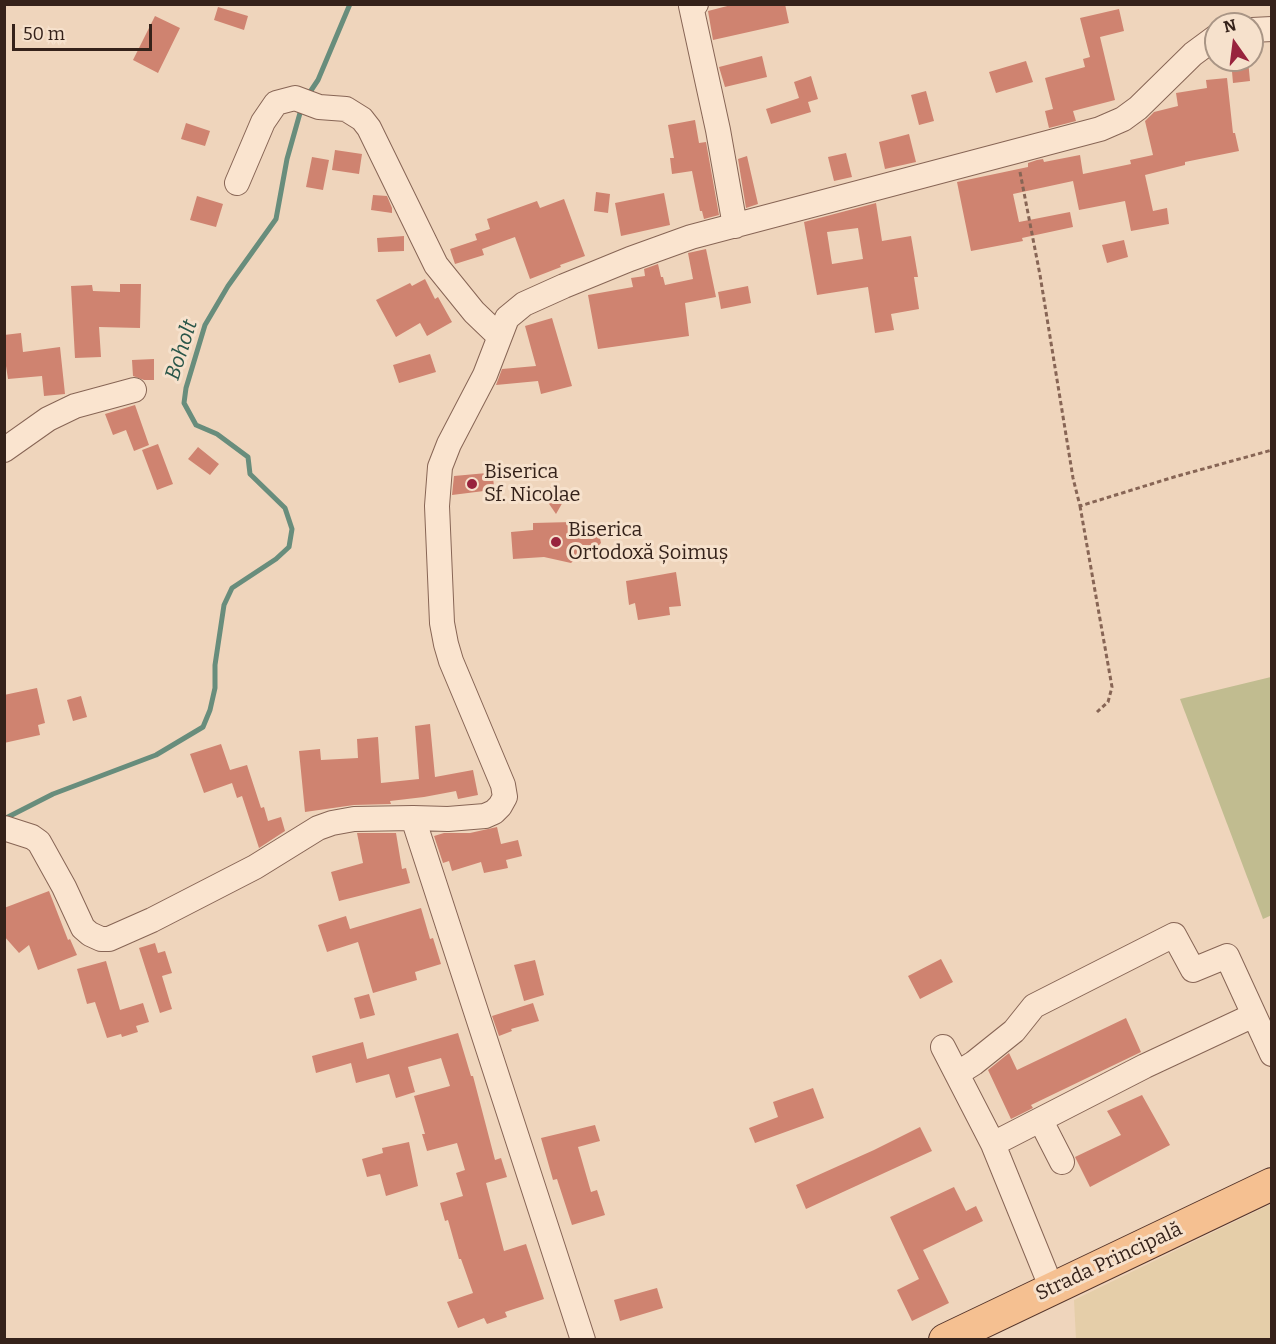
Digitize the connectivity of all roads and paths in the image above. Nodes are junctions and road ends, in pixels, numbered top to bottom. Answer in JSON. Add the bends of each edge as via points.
{"nodes":[{"id":1,"x":696,"y":4,"type":"edge"},
{"id":2,"x":1204,"y":46,"type":"edge"},
{"id":3,"x":1016,"y":152,"type":"junction"},
{"id":4,"x":237,"y":183,"type":"dead end"},
{"id":5,"x":735,"y":226,"type":"junction"},
{"id":6,"x":499,"y":336,"type":"junction"},
{"id":7,"x":134,"y":390,"type":"dead end"},
{"id":8,"x":4,"y":450,"type":"edge"},
{"id":9,"x":1272,"y":450,"type":"edge"},
{"id":10,"x":1080,"y":506,"type":"junction"},
{"id":11,"x":1097,"y":712,"type":"dead end"},
{"id":12,"x":413,"y":818,"type":"junction"},
{"id":13,"x":10,"y":830,"type":"edge"},
{"id":14,"x":1254,"y":1015,"type":"junction"},
{"id":15,"x":943,"y":1047,"type":"dead end"},
{"id":16,"x":1272,"y":1054,"type":"edge"},
{"id":17,"x":958,"y":1073,"type":"junction"},
{"id":18,"x":1041,"y":1121,"type":"junction"},
{"id":19,"x":993,"y":1144,"type":"junction"},
{"id":20,"x":1062,"y":1162,"type":"dead end"},
{"id":21,"x":1272,"y":1184,"type":"edge"},
{"id":22,"x":1052,"y":1289,"type":"junction"},
{"id":23,"x":583,"y":1340,"type":"edge"},
{"id":24,"x":945,"y":1340,"type":"edge"}],
"edges":[{"from":1,"to":5,"type":"street","via":[[691,6]]},
{"from":2,"to":3,"type":"street","via":[[1123,118],[1084,135]]},
{"from":3,"to":5,"type":"street"},
{"from":3,"to":10,"type":"path"},
{"from":4,"to":6,"type":"street","via":[[269,111],[276,104],[303,101],[346,109],[369,128],[436,265]]},
{"from":5,"to":6,"type":"street","via":[[630,259],[524,304],[507,318]]},
{"from":6,"to":12,"type":"street","via":[[485,375],[440,467],[437,506],[446,644],[505,797],[494,812],[485,816]]},
{"from":7,"to":8,"type":"street","via":[[75,406],[48,419]]},
{"from":9,"to":10,"type":"path"},
{"from":10,"to":11,"type":"path","via":[[1112,687],[1108,702]]},
{"from":12,"to":13,"type":"street","via":[[354,819],[318,828],[255,867],[109,939],[101,939],[83,928],[39,842]]},
{"from":12,"to":23,"type":"street"},
{"from":14,"to":16,"type":"street"},
{"from":14,"to":17,"type":"street","via":[[1227,956],[1193,970],[1174,935],[1034,1006],[1014,1031]]},
{"from":14,"to":18,"type":"street"},
{"from":15,"to":17,"type":"street"},
{"from":17,"to":19,"type":"street"},
{"from":18,"to":19,"type":"street"},
{"from":18,"to":20,"type":"street"},
{"from":19,"to":22,"type":"street"},
{"from":21,"to":22,"type":"main road","name":"Strada Principală"},
{"from":22,"to":24,"type":"main road","name":"Strada Principală"}]}
